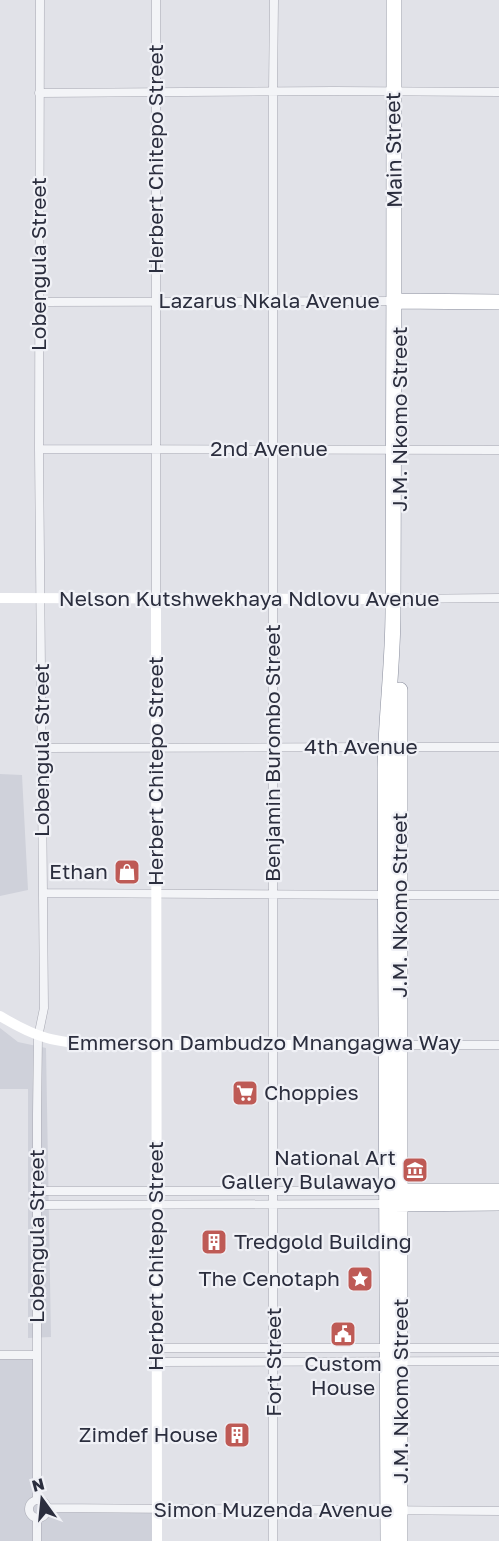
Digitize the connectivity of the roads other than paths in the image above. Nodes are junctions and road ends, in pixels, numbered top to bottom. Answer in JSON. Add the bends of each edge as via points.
{"nodes":[{"id":1,"x":39,"y":0,"type":"edge"},
{"id":2,"x":156,"y":0,"type":"edge"},
{"id":3,"x":274,"y":0,"type":"edge"},
{"id":4,"x":394,"y":0,"type":"edge"},
{"id":5,"x":156,"y":92,"type":"junction"},
{"id":6,"x":273,"y":92,"type":"junction"},
{"id":7,"x":394,"y":92,"type":"junction"},
{"id":8,"x":499,"y":92,"type":"edge"},
{"id":9,"x":39,"y":93,"type":"junction"},
{"id":10,"x":397,"y":301,"type":"junction"},
{"id":11,"x":39,"y":302,"type":"junction"},
{"id":12,"x":156,"y":302,"type":"junction"},
{"id":13,"x":273,"y":302,"type":"junction"},
{"id":14,"x":499,"y":302,"type":"edge"},
{"id":15,"x":39,"y":449,"type":"junction"},
{"id":16,"x":156,"y":449,"type":"junction"},
{"id":17,"x":274,"y":449,"type":"junction"},
{"id":18,"x":397,"y":449,"type":"junction"},
{"id":19,"x":499,"y":450,"type":"edge"},
{"id":20,"x":0,"y":598,"type":"edge"},
{"id":21,"x":40,"y":598,"type":"junction"},
{"id":22,"x":499,"y":598,"type":"edge"},
{"id":23,"x":156,"y":599,"type":"junction"},
{"id":24,"x":397,"y":599,"type":"junction"},
{"id":25,"x":274,"y":600,"type":"junction"},
{"id":26,"x":156,"y":747,"type":"junction"},
{"id":27,"x":273,"y":747,"type":"junction"},
{"id":28,"x":393,"y":747,"type":"junction"},
{"id":29,"x":499,"y":747,"type":"edge"},
{"id":30,"x":42,"y":748,"type":"junction"},
{"id":31,"x":43,"y":893,"type":"junction"},
{"id":32,"x":156,"y":894,"type":"junction"},
{"id":33,"x":273,"y":894,"type":"junction"},
{"id":34,"x":393,"y":895,"type":"junction"},
{"id":35,"x":499,"y":895,"type":"edge"},
{"id":36,"x":0,"y":1016,"type":"edge"},
{"id":37,"x":38,"y":1037,"type":"junction"},
{"id":38,"x":156,"y":1045,"type":"junction"},
{"id":39,"x":273,"y":1045,"type":"junction"},
{"id":40,"x":397,"y":1045,"type":"junction"},
{"id":41,"x":499,"y":1045,"type":"edge"},
{"id":42,"x":156,"y":1190,"type":"junction"},
{"id":43,"x":37,"y":1191,"type":"junction"},
{"id":44,"x":273,"y":1191,"type":"junction"},
{"id":45,"x":499,"y":1191,"type":"edge"},
{"id":46,"x":394,"y":1198,"type":"junction"},
{"id":47,"x":499,"y":1203,"type":"edge"},
{"id":48,"x":37,"y":1205,"type":"junction"},
{"id":49,"x":156,"y":1205,"type":"junction"},
{"id":50,"x":273,"y":1205,"type":"junction"},
{"id":51,"x":156,"y":1348,"type":"junction"},
{"id":52,"x":274,"y":1348,"type":"junction"},
{"id":53,"x":499,"y":1348,"type":"edge"},
{"id":54,"x":0,"y":1355,"type":"edge"},
{"id":55,"x":38,"y":1355,"type":"junction"},
{"id":56,"x":394,"y":1355,"type":"junction"},
{"id":57,"x":499,"y":1361,"type":"edge"},
{"id":58,"x":156,"y":1362,"type":"junction"},
{"id":59,"x":274,"y":1362,"type":"junction"},
{"id":60,"x":37,"y":1500,"type":"junction"},
{"id":61,"x":47,"y":1508,"type":"junction"},
{"id":62,"x":157,"y":1510,"type":"junction"},
{"id":63,"x":274,"y":1511,"type":"junction"},
{"id":64,"x":394,"y":1511,"type":"junction"},
{"id":65,"x":499,"y":1511,"type":"edge"},
{"id":66,"x":37,"y":1518,"type":"junction"},
{"id":67,"x":37,"y":1541,"type":"edge"},
{"id":68,"x":157,"y":1541,"type":"edge"},
{"id":69,"x":273,"y":1541,"type":"edge"},
{"id":70,"x":388,"y":1541,"type":"edge"},
{"id":71,"x":400,"y":1541,"type":"edge"}],
"edges":[{"from":1,"to":9,"type":"street","name":"Lobengula Street"},
{"from":2,"to":5,"type":"street","name":"Herbert Chitepo Street"},
{"from":3,"to":6,"type":"street","name":"Benjamin Burombo Street"},
{"from":4,"to":7,"type":"highway","name":"Main Street"},
{"from":5,"to":6,"type":"street"},
{"from":5,"to":9,"type":"street"},
{"from":5,"to":12,"type":"street","name":"Herbert Chitepo Street"},
{"from":6,"to":7,"type":"street"},
{"from":6,"to":13,"type":"street","name":"Benjamin Burombo Street"},
{"from":7,"to":8,"type":"street"},
{"from":7,"to":10,"type":"highway","name":"Main Street"},
{"from":9,"to":11,"type":"street","name":"Lobengula Street"},
{"from":10,"to":13,"type":"street","name":"Lazarus Nkala Avenue"},
{"from":10,"to":14,"type":"highway","name":"Lazarus Nkala Avenue"},
{"from":10,"to":18,"type":"highway","name":"J.M. Nkomo Street"},
{"from":11,"to":12,"type":"street","name":"Lazarus Nkala Avenue"},
{"from":11,"to":15,"type":"street","name":"Lobengula Street"},
{"from":12,"to":13,"type":"street","name":"Lazarus Nkala Avenue"},
{"from":12,"to":16,"type":"street","name":"Herbert Chitepo Street"},
{"from":13,"to":17,"type":"street","name":"Benjamin Burombo Street"},
{"from":15,"to":16,"type":"street","name":"2nd Avenue"},
{"from":15,"to":21,"type":"street","name":"Lobengula Street"},
{"from":16,"to":17,"type":"street","name":"2nd Avenue"},
{"from":16,"to":23,"type":"street","name":"Herbert Chitepo Street"},
{"from":17,"to":18,"type":"street","name":"2nd Avenue"},
{"from":17,"to":25,"type":"street","name":"Benjamin Burombo Street"},
{"from":18,"to":19,"type":"street","name":"2nd Avenue"},
{"from":18,"to":24,"type":"highway","name":"J.M. Nkomo Street"},
{"from":20,"to":21,"type":"street","name":"Nelson Kutshwekhaya Ndlovu Avenue"},
{"from":21,"to":23,"type":"street","name":"Nelson Kutshwekhaya Ndlovu Avenue"},
{"from":21,"to":30,"type":"street","name":"Lobengula Street"},
{"from":22,"to":24,"type":"street","name":"Nelson Kutshwekhaya Ndlovu Avenue"},
{"from":23,"to":25,"type":"street","name":"Nelson Kutshwekhaya Ndlovu Avenue"},
{"from":23,"to":26,"type":"street","name":"Herbert Chitepo Street"},
{"from":24,"to":25,"type":"street","name":"Nelson Kutshwekhaya Ndlovu Avenue"},
{"from":24,"to":28,"type":"highway","name":"J.M. Nkomo Street","via":[[386,727]]},
{"from":25,"to":27,"type":"street","name":"Benjamin Burombo Street"},
{"from":26,"to":27,"type":"street","name":"4th Avenue"},
{"from":26,"to":30,"type":"street","name":"4th Avenue"},
{"from":26,"to":32,"type":"street","name":"Herbert Chitepo Street"},
{"from":27,"to":28,"type":"street","name":"4th Avenue"},
{"from":27,"to":33,"type":"street","name":"Benjamin Burombo Street"},
{"from":28,"to":29,"type":"street","name":"4th Avenue"},
{"from":28,"to":34,"type":"highway","name":"J.M. Nkomo Street"},
{"from":30,"to":31,"type":"street","name":"Lobengula Street"},
{"from":31,"to":32,"type":"street"},
{"from":31,"to":37,"type":"street","name":"Lobengula Street","via":[[44,1008]]},
{"from":32,"to":33,"type":"street"},
{"from":32,"to":38,"type":"street","name":"Herbert Chitepo Street"},
{"from":33,"to":34,"type":"street"},
{"from":33,"to":39,"type":"street","name":"Fort Street"},
{"from":34,"to":35,"type":"street"},
{"from":34,"to":40,"type":"highway","name":"J.M. Nkomo Street"},
{"from":36,"to":37,"type":"street","name":"Emmerson Dambudzo Mnangagwa Way"},
{"from":37,"to":38,"type":"street","name":"Emmerson Dambudzo Mnangagwa Way","via":[[63,1043]]},
{"from":37,"to":43,"type":"street","name":"Lobengula Street"},
{"from":38,"to":39,"type":"street","name":"Emmerson Dambudzo Mnangagwa Way"},
{"from":38,"to":42,"type":"street","name":"Herbert Chitepo Street"},
{"from":39,"to":40,"type":"street","name":"Emmerson Dambudzo Mnangagwa Way"},
{"from":39,"to":44,"type":"street","name":"Fort Street"},
{"from":40,"to":41,"type":"street","name":"Emmerson Dambudzo Mnangagwa Way"},
{"from":40,"to":46,"type":"highway","name":"J.M. Nkomo Street"},
{"from":42,"to":43,"type":"street"},
{"from":42,"to":44,"type":"street"},
{"from":42,"to":49,"type":"street","name":"Herbert Chitepo Street"},
{"from":43,"to":48,"type":"street","name":"Lobengula Street"},
{"from":44,"to":46,"type":"street"},
{"from":44,"to":50,"type":"street","name":"Fort Street"},
{"from":45,"to":46,"type":"highway"},
{"from":46,"to":47,"type":"highway"},
{"from":46,"to":50,"type":"street"},
{"from":46,"to":56,"type":"highway","name":"J.M. Nkomo Street"},
{"from":48,"to":49,"type":"street"},
{"from":48,"to":55,"type":"street","name":"Lobengula Street"},
{"from":49,"to":50,"type":"street"},
{"from":49,"to":51,"type":"street","name":"Herbert Chitepo Street"},
{"from":50,"to":52,"type":"street","name":"Fort Street"},
{"from":51,"to":52,"type":"street"},
{"from":51,"to":58,"type":"street","name":"Herbert Chitepo Street"},
{"from":52,"to":56,"type":"street"},
{"from":52,"to":59,"type":"street","name":"Fort Street"},
{"from":53,"to":56,"type":"street"},
{"from":54,"to":55,"type":"street"},
{"from":55,"to":60,"type":"street","name":"Lobengula Street"},
{"from":56,"to":57,"type":"street"},
{"from":56,"to":59,"type":"street"},
{"from":56,"to":64,"type":"highway","name":"J.M. Nkomo Street"},
{"from":58,"to":59,"type":"street"},
{"from":58,"to":62,"type":"street","name":"Herbert Chitepo Street"},
{"from":59,"to":63,"type":"street","name":"Fort Street"},
{"from":60,"to":61,"type":"street"},
{"from":60,"to":66,"type":"street","name":"Lobengula Street","via":[[30,1504],[29,1511]]},
{"from":61,"to":62,"type":"street","name":"Simon Muzenda Avenue"},
{"from":61,"to":66,"type":"street","via":[[45,1516]]},
{"from":62,"to":63,"type":"street","name":"Simon Muzenda Avenue"},
{"from":62,"to":68,"type":"street","name":"Herbert Chitepo Street"},
{"from":63,"to":64,"type":"street","name":"Simon Muzenda Avenue"},
{"from":63,"to":69,"type":"street","name":"Fort Street"},
{"from":64,"to":65,"type":"street","name":"Simon Muzenda Avenue"},
{"from":64,"to":70,"type":"highway","name":"J.M. Nkomo Street"},
{"from":64,"to":71,"type":"highway","name":"J.M. Nkomo Street"},
{"from":66,"to":67,"type":"street","name":"Lobengula Street"}]}
